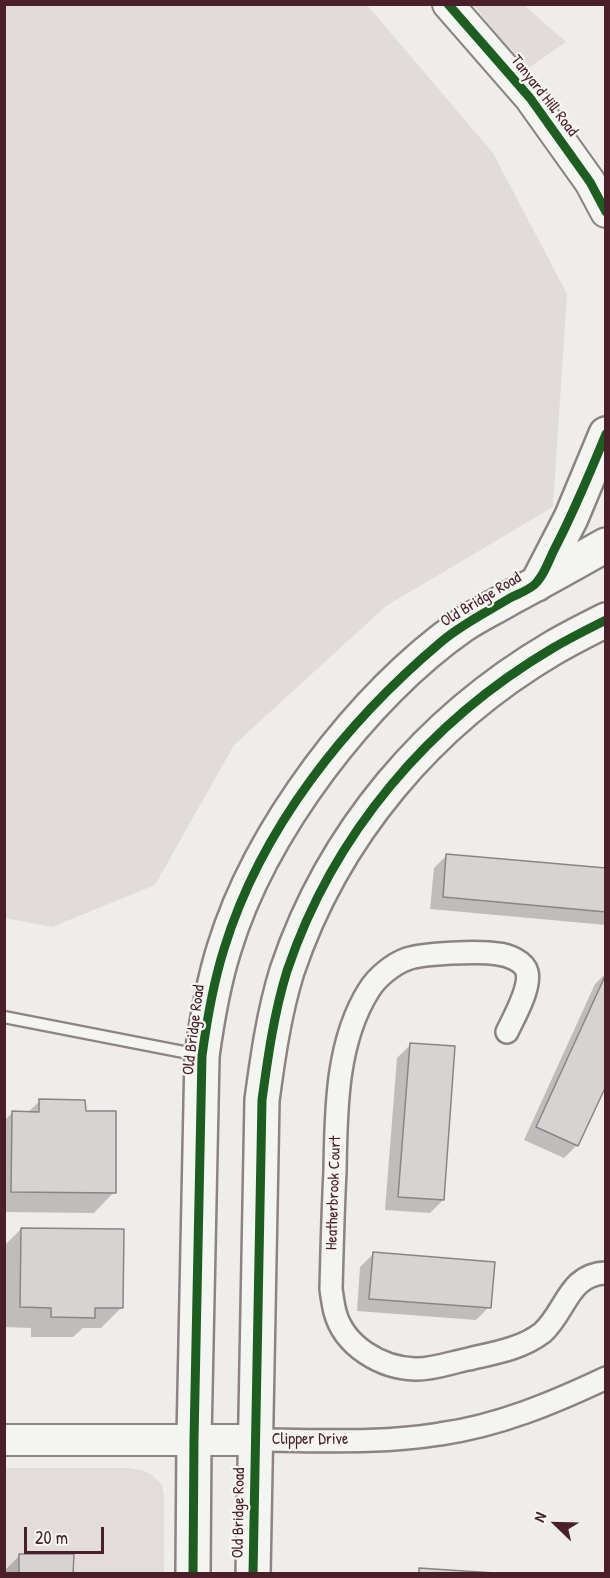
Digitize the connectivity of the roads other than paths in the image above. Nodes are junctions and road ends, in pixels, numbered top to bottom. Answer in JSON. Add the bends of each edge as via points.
{"nodes":[{"id":1,"x":448,"y":4,"type":"edge"},
{"id":2,"x":606,"y":212,"type":"edge"},
{"id":3,"x":606,"y":434,"type":"edge"},
{"id":4,"x":606,"y":545,"type":"edge"},
{"id":5,"x":537,"y":584,"type":"junction"},
{"id":6,"x":606,"y":620,"type":"edge"},
{"id":7,"x":4,"y":1017,"type":"edge"},
{"id":8,"x":507,"y":1032,"type":"dead end"},
{"id":9,"x":202,"y":1056,"type":"junction"},
{"id":10,"x":606,"y":1273,"type":"edge"},
{"id":11,"x":606,"y":1378,"type":"edge"},
{"id":12,"x":194,"y":1439,"type":"junction"},
{"id":13,"x":4,"y":1440,"type":"edge"},
{"id":14,"x":256,"y":1440,"type":"junction"},
{"id":15,"x":193,"y":1574,"type":"edge"},
{"id":16,"x":253,"y":1574,"type":"edge"}],
"edges":[{"from":1,"to":2,"type":"street","name":"Tanyard Hill Road","via":[[530,98],[590,182]]},
{"from":3,"to":5,"type":"main road","via":[[571,518]]},
{"from":4,"to":5,"type":"main road","name":"Old Bridge Road"},
{"from":5,"to":9,"type":"main road","name":"Old Bridge Road","via":[[443,640],[363,715],[314,775],[243,897],[213,989]]},
{"from":6,"to":14,"type":"main road","name":"Old Bridge Road","via":[[553,648],[440,731],[368,813],[335,863],[308,916],[287,971],[272,1029],[262,1100]]},
{"from":7,"to":9,"type":"lane"},
{"from":8,"to":10,"type":"street","name":"Heatherbrook Court","via":[[528,985],[527,971],[511,957],[496,953],[424,954],[386,971],[369,988],[344,1057],[337,1103],[331,1289],[335,1313],[346,1335],[371,1357],[393,1366],[417,1369],[520,1346],[542,1333],[558,1315],[574,1286],[587,1277]]},
{"from":9,"to":12,"type":"main road","name":"Old Bridge Road"},
{"from":11,"to":14,"type":"street","name":"Clipper Drive","via":[[563,1399],[495,1422],[441,1434],[385,1440]]},
{"from":12,"to":13,"type":"street","name":"Clipper Drive"},
{"from":12,"to":14,"type":"street","name":"Clipper Drive"},
{"from":12,"to":15,"type":"main road","name":"Old Bridge Road"},
{"from":14,"to":16,"type":"main road","name":"Old Bridge Road"}]}
